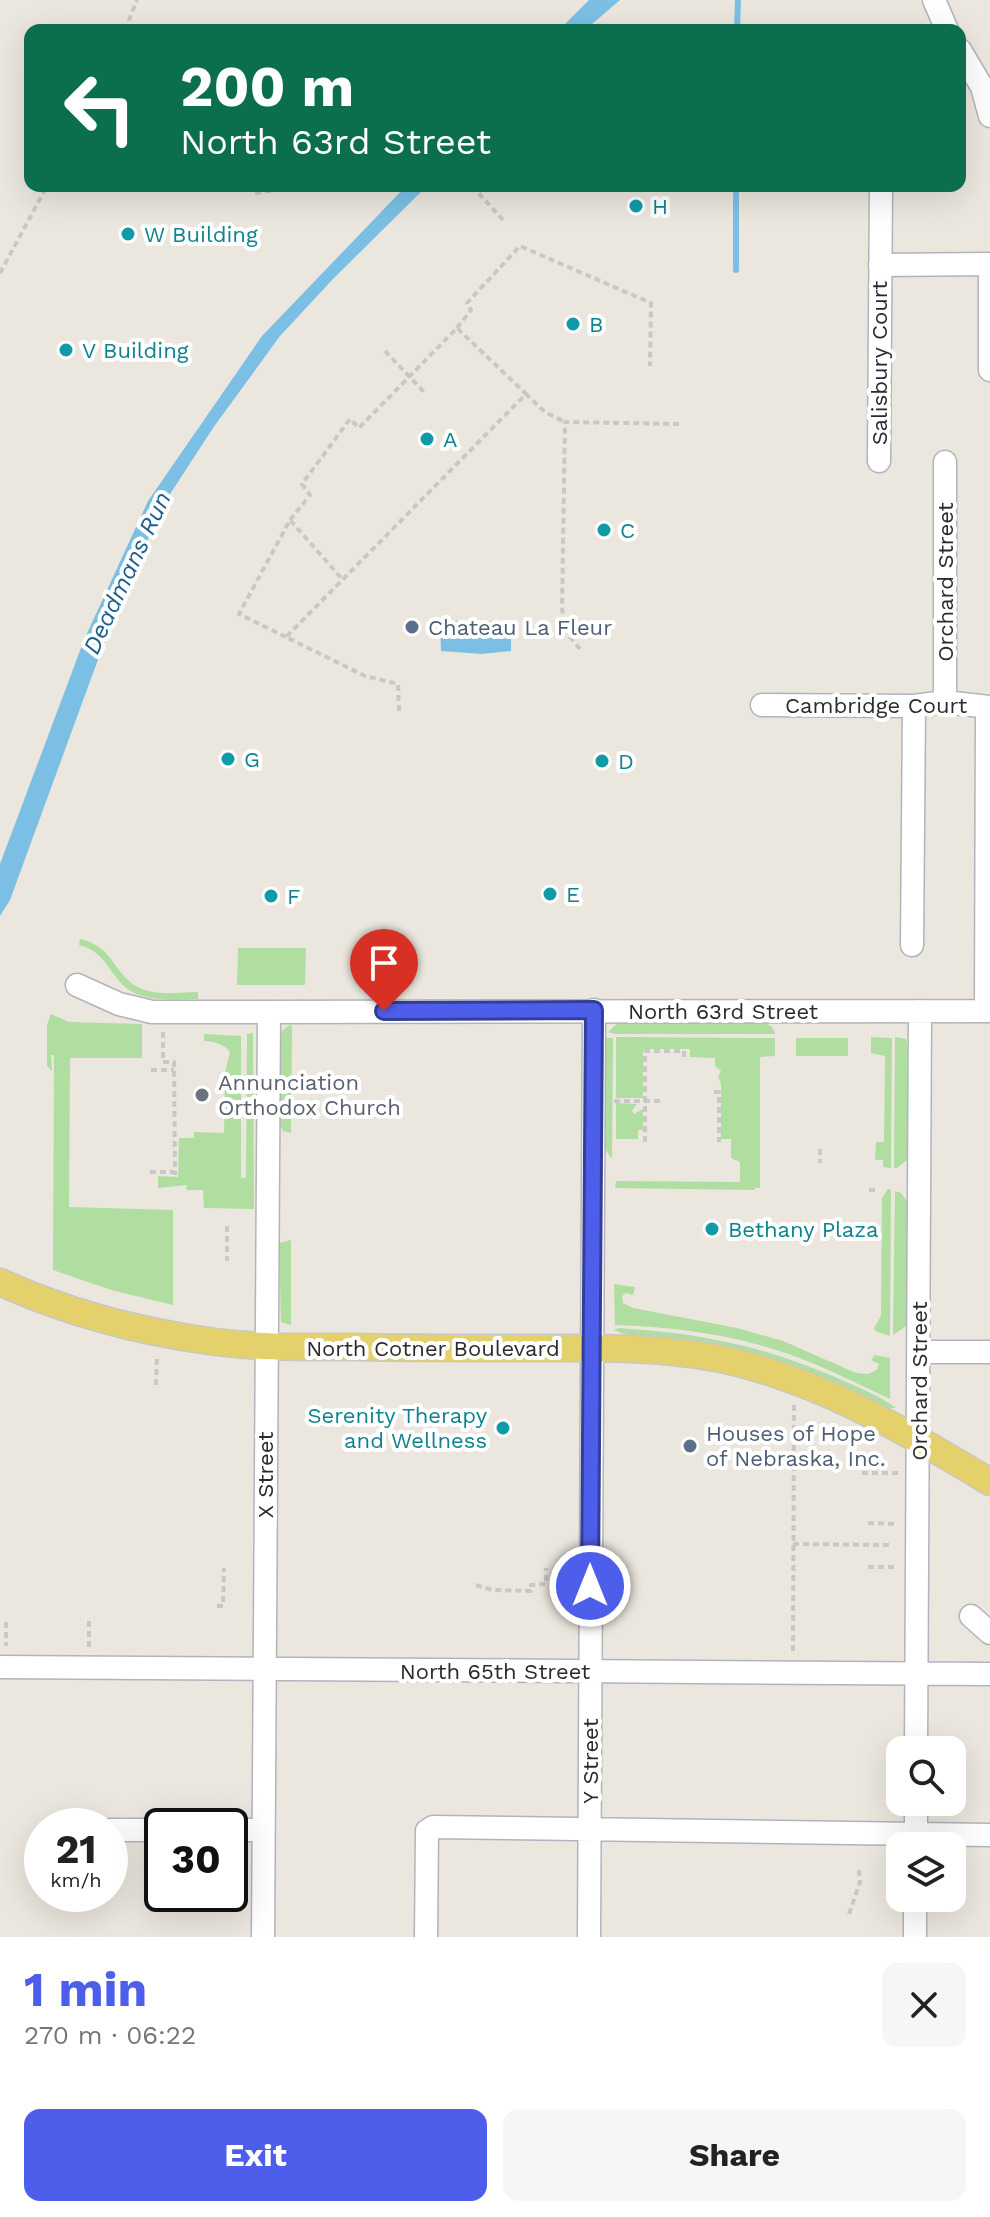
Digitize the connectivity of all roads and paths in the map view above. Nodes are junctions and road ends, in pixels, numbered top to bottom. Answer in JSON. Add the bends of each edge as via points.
{"nodes":[{"id":1,"x":137,"y":0,"type":"edge"},
{"id":2,"x":934,"y":0,"type":"edge"},
{"id":3,"x":127,"y":24,"type":"edge"},
{"id":4,"x":944,"y":24,"type":"edge"},
{"id":5,"x":966,"y":60,"type":"edge"},
{"id":6,"x":990,"y":116,"type":"edge"},
{"id":7,"x":44,"y":192,"type":"edge"},
{"id":8,"x":262,"y":192,"type":"edge"},
{"id":9,"x":478,"y":192,"type":"edge"},
{"id":10,"x":881,"y":192,"type":"edge"},
{"id":11,"x":255,"y":193,"type":"dead end"},
{"id":12,"x":503,"y":220,"type":"dead end"},
{"id":13,"x":990,"y":264,"type":"edge"},
{"id":14,"x":880,"y":265,"type":"junction"},
{"id":15,"x":0,"y":273,"type":"edge"},
{"id":16,"x":457,"y":328,"type":"junction"},
{"id":17,"x":385,"y":351,"type":"dead end"},
{"id":18,"x":650,"y":366,"type":"dead end"},
{"id":19,"x":990,"y":370,"type":"edge"},
{"id":20,"x":409,"y":377,"type":"junction"},
{"id":21,"x":425,"y":393,"type":"dead end"},
{"id":22,"x":526,"y":394,"type":"junction"},
{"id":23,"x":565,"y":422,"type":"junction"},
{"id":24,"x":680,"y":424,"type":"dead end"},
{"id":25,"x":879,"y":461,"type":"dead end"},
{"id":26,"x":945,"y":462,"type":"dead end"},
{"id":27,"x":290,"y":520,"type":"junction"},
{"id":28,"x":343,"y":580,"type":"junction"},
{"id":29,"x":286,"y":637,"type":"junction"},
{"id":30,"x":580,"y":649,"type":"dead end"},
{"id":31,"x":945,"y":702,"type":"junction"},
{"id":32,"x":762,"y":705,"type":"dead end"},
{"id":33,"x":914,"y":706,"type":"junction"},
{"id":34,"x":988,"y":707,"type":"edge"},
{"id":35,"x":399,"y":711,"type":"dead end"},
{"id":36,"x":912,"y":945,"type":"dead end"},
{"id":37,"x":77,"y":985,"type":"dead end"},
{"id":38,"x":594,"y":1010,"type":"junction"},
{"id":39,"x":920,"y":1011,"type":"junction"},
{"id":40,"x":988,"y":1011,"type":"edge"},
{"id":41,"x":269,"y":1013,"type":"junction"},
{"id":42,"x":163,"y":1032,"type":"dead end"},
{"id":43,"x":684,"y":1057,"type":"dead end"},
{"id":44,"x":151,"y":1070,"type":"dead end"},
{"id":45,"x":174,"y":1070,"type":"junction"},
{"id":46,"x":714,"y":1092,"type":"dead end"},
{"id":47,"x":614,"y":1101,"type":"dead end"},
{"id":48,"x":645,"y":1101,"type":"junction"},
{"id":49,"x":660,"y":1101,"type":"dead end"},
{"id":50,"x":645,"y":1142,"type":"dead end"},
{"id":51,"x":719,"y":1142,"type":"dead end"},
{"id":52,"x":820,"y":1149,"type":"dead end"},
{"id":53,"x":820,"y":1163,"type":"dead end"},
{"id":54,"x":150,"y":1172,"type":"dead end"},
{"id":55,"x":227,"y":1226,"type":"dead end"},
{"id":56,"x":227,"y":1261,"type":"dead end"},
{"id":57,"x":0,"y":1282,"type":"edge"},
{"id":58,"x":266,"y":1346,"type":"junction"},
{"id":59,"x":592,"y":1348,"type":"junction"},
{"id":60,"x":918,"y":1352,"type":"junction"},
{"id":61,"x":990,"y":1352,"type":"edge"},
{"id":62,"x":157,"y":1355,"type":"dead end"},
{"id":63,"x":156,"y":1385,"type":"dead end"},
{"id":64,"x":794,"y":1405,"type":"dead end"},
{"id":65,"x":919,"y":1440,"type":"junction"},
{"id":66,"x":862,"y":1473,"type":"dead end"},
{"id":67,"x":905,"y":1473,"type":"dead end"},
{"id":68,"x":990,"y":1482,"type":"edge"},
{"id":69,"x":868,"y":1523,"type":"dead end"},
{"id":70,"x":905,"y":1524,"type":"dead end"},
{"id":71,"x":793,"y":1544,"type":"junction"},
{"id":72,"x":891,"y":1545,"type":"dead end"},
{"id":73,"x":868,"y":1567,"type":"dead end"},
{"id":74,"x":904,"y":1567,"type":"dead end"},
{"id":75,"x":224,"y":1568,"type":"dead end"},
{"id":76,"x":546,"y":1568,"type":"dead end"},
{"id":77,"x":476,"y":1585,"type":"dead end"},
{"id":78,"x":217,"y":1606,"type":"dead end"},
{"id":79,"x":971,"y":1616,"type":"dead end"},
{"id":80,"x":89,"y":1621,"type":"dead end"},
{"id":81,"x":6,"y":1622,"type":"dead end"},
{"id":82,"x":990,"y":1633,"type":"edge"},
{"id":83,"x":89,"y":1647,"type":"dead end"},
{"id":84,"x":793,"y":1651,"type":"dead end"},
{"id":85,"x":3,"y":1657,"type":"edge"},
{"id":86,"x":264,"y":1668,"type":"junction"},
{"id":87,"x":590,"y":1672,"type":"junction"},
{"id":88,"x":916,"y":1673,"type":"junction"},
{"id":89,"x":990,"y":1674,"type":"edge"},
{"id":90,"x":916,"y":1736,"type":"edge"},
{"id":91,"x":248,"y":1830,"type":"edge"},
{"id":92,"x":263,"y":1830,"type":"junction"},
{"id":93,"x":589,"y":1830,"type":"junction"},
{"id":94,"x":990,"y":1835,"type":"edge"},
{"id":95,"x":966,"y":1837,"type":"edge"},
{"id":96,"x":886,"y":1839,"type":"edge"},
{"id":97,"x":862,"y":1869,"type":"dead end"},
{"id":98,"x":915,"y":1912,"type":"edge"},
{"id":99,"x":849,"y":1914,"type":"dead end"},
{"id":100,"x":263,"y":1937,"type":"edge"},
{"id":101,"x":426,"y":1937,"type":"edge"},
{"id":102,"x":589,"y":1937,"type":"edge"},
{"id":103,"x":915,"y":1937,"type":"edge"}],
"edges":[{"from":1,"to":3,"type":"path"},
{"from":2,"to":4,"type":"street"},
{"from":5,"to":6,"type":"street","via":[[982,87]]},
{"from":7,"to":15,"type":"path"},
{"from":8,"to":11,"type":"path"},
{"from":9,"to":12,"type":"path"},
{"from":10,"to":14,"type":"street","name":"Salisbury Court"},
{"from":13,"to":14,"type":"street","name":"Salisbury Court"},
{"from":13,"to":19,"type":"street"},
{"from":14,"to":25,"type":"street","name":"Salisbury Court"},
{"from":16,"to":18,"type":"path","via":[[471,310],[467,303],[520,246],[651,303]]},
{"from":16,"to":20,"type":"path"},
{"from":16,"to":22,"type":"path"},
{"from":17,"to":20,"type":"path"},
{"from":20,"to":21,"type":"path"},
{"from":20,"to":27,"type":"path","via":[[359,428],[350,419],[302,484],[310,495]]},
{"from":22,"to":23,"type":"path"},
{"from":22,"to":28,"type":"path"},
{"from":23,"to":24,"type":"path"},
{"from":23,"to":30,"type":"path","via":[[562,610],[570,637]]},
{"from":26,"to":31,"type":"street","name":"Orchard Street"},
{"from":27,"to":28,"type":"path"},
{"from":27,"to":29,"type":"path","via":[[239,614]]},
{"from":28,"to":29,"type":"path"},
{"from":29,"to":35,"type":"path","via":[[365,676],[398,684]]},
{"from":31,"to":33,"type":"street","name":"Cambridge Court"},
{"from":31,"to":34,"type":"street","name":"Cambridge Court"},
{"from":32,"to":33,"type":"street","name":"Cambridge Court"},
{"from":33,"to":36,"type":"street"},
{"from":34,"to":40,"type":"street"},
{"from":37,"to":41,"type":"street","name":"North 63rd Street","via":[[152,1012]]},
{"from":38,"to":39,"type":"street","name":"North 63rd Street"},
{"from":38,"to":41,"type":"street","name":"North 63rd Street"},
{"from":38,"to":59,"type":"street","name":"Y Street"},
{"from":39,"to":40,"type":"street","name":"North 63rd Street"},
{"from":39,"to":60,"type":"street","name":"Orchard Street"},
{"from":41,"to":58,"type":"street","name":"X Street"},
{"from":42,"to":45,"type":"path","via":[[163,1062],[174,1062]]},
{"from":43,"to":48,"type":"path","via":[[684,1051],[645,1051]]},
{"from":44,"to":45,"type":"path"},
{"from":45,"to":54,"type":"path","via":[[175,1174]]},
{"from":46,"to":51,"type":"path","via":[[719,1092]]},
{"from":47,"to":48,"type":"path"},
{"from":48,"to":49,"type":"path"},
{"from":48,"to":50,"type":"path"},
{"from":52,"to":53,"type":"path"},
{"from":55,"to":56,"type":"path"},
{"from":57,"to":58,"type":"main road","name":"North Cotner Boulevard","via":[[129,1326]]},
{"from":58,"to":59,"type":"main road","name":"North Cotner Boulevard"},
{"from":58,"to":86,"type":"street","name":"X Street"},
{"from":59,"to":65,"type":"main road","name":"North Cotner Boulevard","via":[[682,1353],[748,1366]]},
{"from":59,"to":87,"type":"street","name":"Y Street"},
{"from":60,"to":61,"type":"street"},
{"from":60,"to":65,"type":"street","name":"Orchard Street"},
{"from":62,"to":63,"type":"path"},
{"from":64,"to":71,"type":"path"},
{"from":65,"to":68,"type":"main road","name":"North Cotner Boulevard"},
{"from":65,"to":88,"type":"street","name":"Orchard Street"},
{"from":66,"to":67,"type":"path"},
{"from":69,"to":70,"type":"path"},
{"from":71,"to":72,"type":"path"},
{"from":71,"to":84,"type":"path"},
{"from":73,"to":74,"type":"path"},
{"from":75,"to":78,"type":"path","via":[[223,1606]]},
{"from":76,"to":77,"type":"path","via":[[546,1584],[531,1585],[531,1591]]},
{"from":79,"to":82,"type":"street"},
{"from":80,"to":83,"type":"path"},
{"from":81,"to":85,"type":"path"},
{"from":85,"to":86,"type":"street","name":"North 65th Street"},
{"from":86,"to":87,"type":"street","name":"North 65th Street"},
{"from":86,"to":92,"type":"street","name":"X Street"},
{"from":87,"to":88,"type":"street","name":"North 65th Street"},
{"from":87,"to":93,"type":"street","name":"Y Street"},
{"from":88,"to":89,"type":"street","name":"North 65th Street"},
{"from":88,"to":90,"type":"street","name":"Orchard Street"},
{"from":91,"to":92,"type":"street"},
{"from":92,"to":100,"type":"street","name":"X Street"},
{"from":93,"to":96,"type":"street"},
{"from":93,"to":101,"type":"street","via":[[433,1827],[427,1831]]},
{"from":93,"to":102,"type":"street","name":"Y Street"},
{"from":94,"to":95,"type":"street"},
{"from":97,"to":99,"type":"path"},
{"from":98,"to":103,"type":"street"}]}
